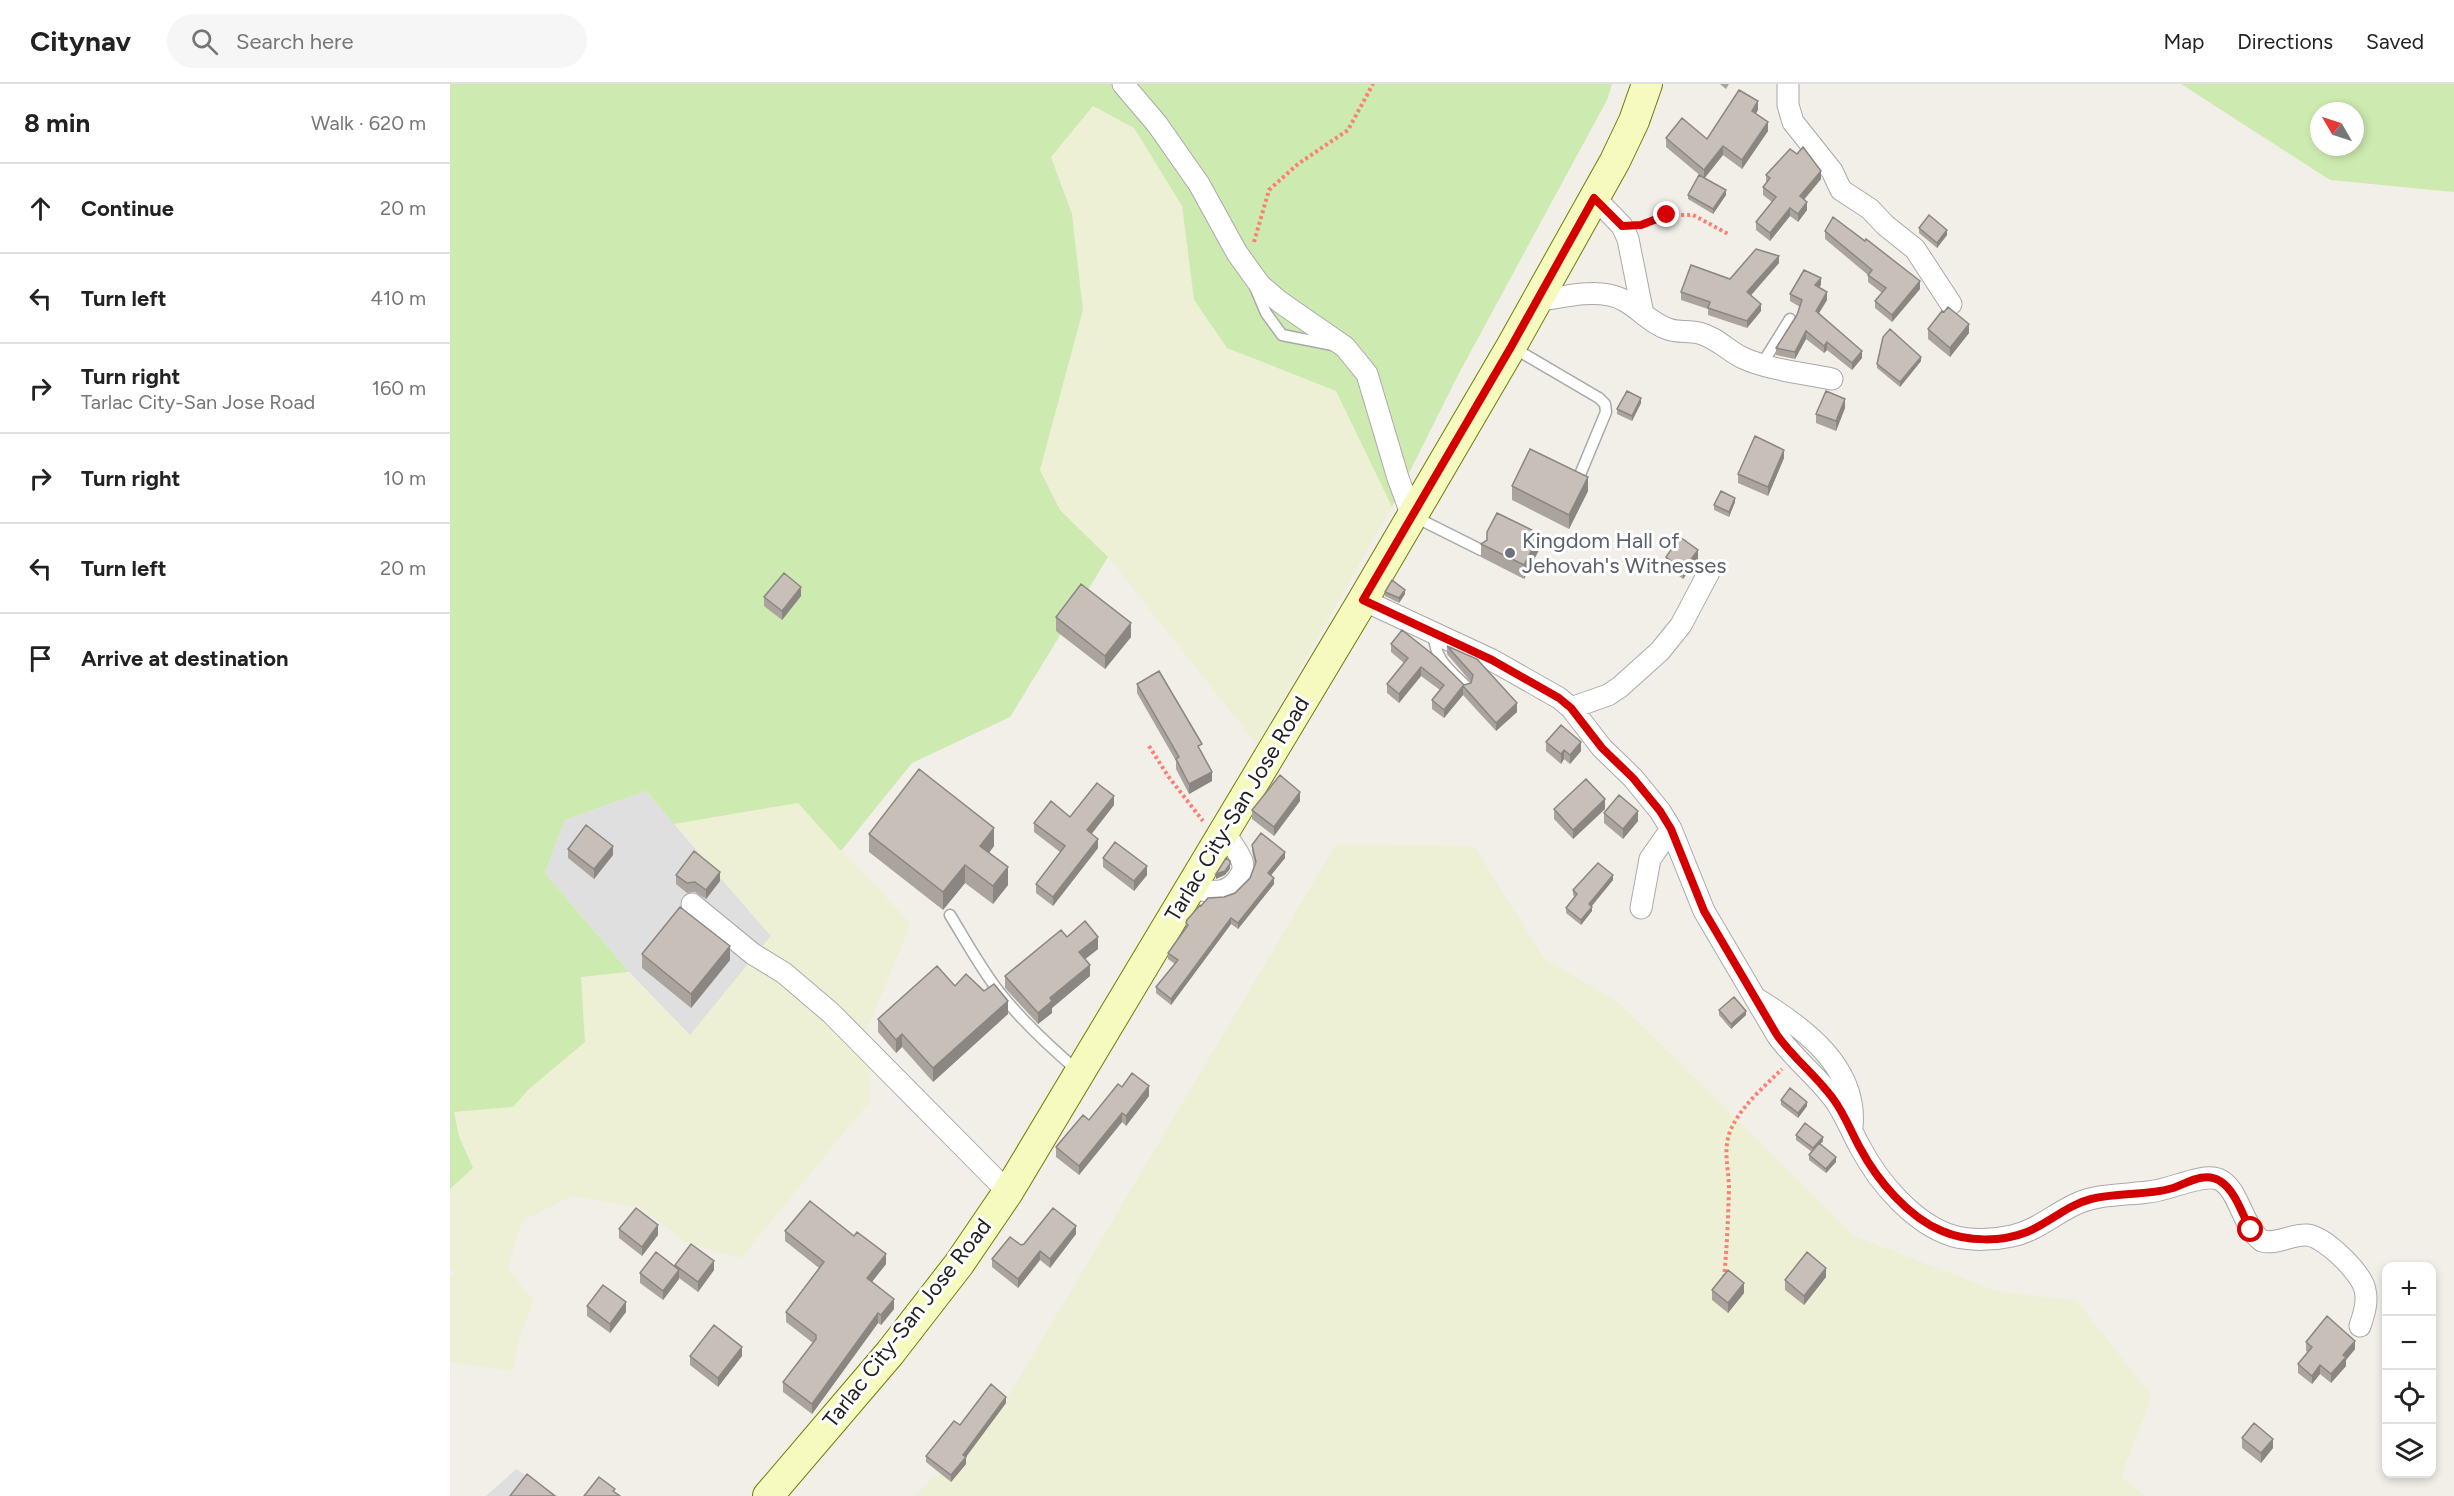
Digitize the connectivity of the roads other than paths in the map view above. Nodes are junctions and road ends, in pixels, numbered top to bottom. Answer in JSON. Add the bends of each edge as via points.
{"nodes":[{"id":1,"x":1123,"y":84,"type":"edge"},
{"id":2,"x":1647,"y":84,"type":"edge"},
{"id":3,"x":1788,"y":84,"type":"edge"},
{"id":4,"x":1594,"y":198,"type":"junction"},
{"id":5,"x":1536,"y":301,"type":"junction"},
{"id":6,"x":1951,"y":304,"type":"dead end"},
{"id":7,"x":1643,"y":314,"type":"junction"},
{"id":8,"x":1790,"y":319,"type":"dead end"},
{"id":9,"x":1511,"y":347,"type":"junction"},
{"id":10,"x":1762,"y":364,"type":"junction"},
{"id":11,"x":1832,"y":379,"type":"dead end"},
{"id":12,"x":1579,"y":477,"type":"edge"},
{"id":13,"x":1412,"y":516,"type":"junction"},
{"id":14,"x":1481,"y":550,"type":"edge"},
{"id":15,"x":1709,"y":572,"type":"dead end"},
{"id":16,"x":1363,"y":600,"type":"junction"},
{"id":17,"x":1433,"y":632,"type":"junction"},
{"id":18,"x":1466,"y":686,"type":"edge"},
{"id":19,"x":1571,"y":708,"type":"junction"},
{"id":20,"x":1671,"y":829,"type":"junction"},
{"id":21,"x":692,"y":904,"type":"dead end"},
{"id":22,"x":1641,"y":908,"type":"dead end"},
{"id":23,"x":950,"y":915,"type":"dead end"},
{"id":24,"x":1756,"y":999,"type":"junction"},
{"id":25,"x":1081,"y":1073,"type":"junction"},
{"id":26,"x":1852,"y":1130,"type":"junction"},
{"id":27,"x":1008,"y":1192,"type":"junction"},
{"id":28,"x":2360,"y":1326,"type":"dead end"},
{"id":29,"x":768,"y":1496,"type":"edge"}],
"edges":[{"from":1,"to":13,"type":"street","via":[[1199,184],[1260,285],[1345,347],[1367,374]]},
{"from":2,"to":4,"type":"main road","name":"Tarlac City-San Jose Road","via":[[1634,121]]},
{"from":3,"to":6,"type":"street","via":[[1793,122],[1832,171],[1841,190],[1870,208],[1915,249]]},
{"from":4,"to":5,"type":"main road","name":"Tarlac City-San Jose Road"},
{"from":4,"to":7,"type":"street","via":[[1622,226],[1633,256]]},
{"from":5,"to":7,"type":"street","via":[[1597,293],[1610,295]]},
{"from":5,"to":9,"type":"main road","name":"Tarlac City-San Jose Road"},
{"from":7,"to":10,"type":"street","via":[[1668,330],[1697,332]]},
{"from":8,"to":10,"type":"lane"},
{"from":9,"to":12,"type":"lane","via":[[1605,404],[1606,412]]},
{"from":9,"to":13,"type":"main road","name":"Tarlac City-San Jose Road"},
{"from":10,"to":11,"type":"street"},
{"from":13,"to":14,"type":"lane"},
{"from":13,"to":16,"type":"main road","name":"Tarlac City-San Jose Road"},
{"from":15,"to":19,"type":"street","via":[[1681,625],[1660,651],[1608,695]]},
{"from":16,"to":17,"type":"street"},
{"from":16,"to":25,"type":"main road","name":"Tarlac City-San Jose Road"},
{"from":17,"to":18,"type":"lane","via":[[1439,659]]},
{"from":17,"to":19,"type":"street","via":[[1492,660]]},
{"from":19,"to":20,"type":"street","via":[[1602,748],[1647,794]]},
{"from":20,"to":22,"type":"street","via":[[1650,859]]},
{"from":20,"to":24,"type":"street","via":[[1704,911]]},
{"from":21,"to":27,"type":"street","via":[[831,1013]]},
{"from":23,"to":25,"type":"lane","via":[[998,991],[1047,1044]]},
{"from":24,"to":26,"type":"street","via":[[1777,1035],[1794,1058],[1824,1086]]},
{"from":24,"to":26,"type":"street","via":[[1798,1026],[1840,1073],[1852,1100]]},
{"from":25,"to":27,"type":"main road","name":"Tarlac City-San Jose Road"},
{"from":26,"to":28,"type":"street","via":[[1872,1167],[1904,1205],[1939,1230],[1972,1239],[2026,1233],[2092,1198],[2152,1192],[2200,1178],[2217,1179],[2229,1189],[2251,1230],[2262,1241],[2307,1235],[2330,1246],[2364,1283],[2366,1301]]},
{"from":27,"to":29,"type":"main road","name":"Tarlac City-San Jose Road","via":[[904,1335]]}]}
